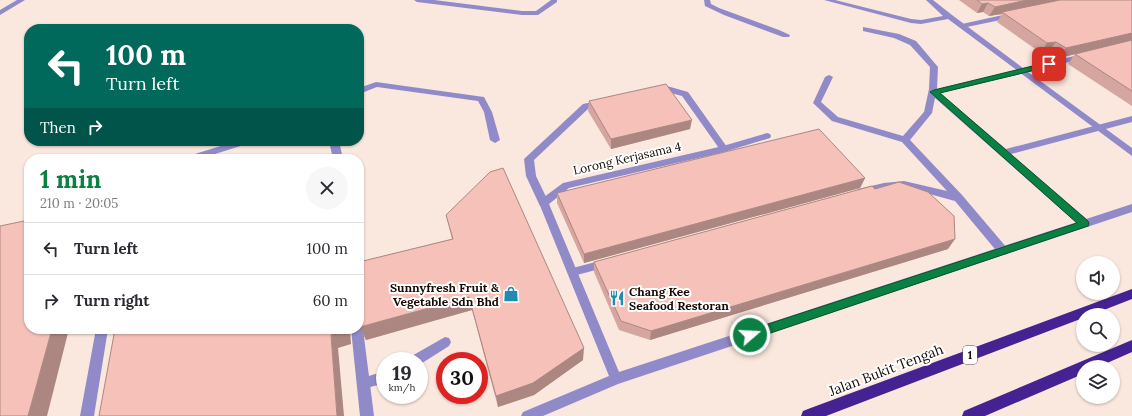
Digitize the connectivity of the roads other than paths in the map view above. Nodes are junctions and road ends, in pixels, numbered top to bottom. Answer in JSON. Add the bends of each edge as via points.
{"nodes":[{"id":1,"x":22,"y":0,"type":"edge"},
{"id":2,"x":417,"y":0,"type":"edge"},
{"id":3,"x":554,"y":0,"type":"edge"},
{"id":4,"x":707,"y":0,"type":"edge"},
{"id":5,"x":827,"y":0,"type":"edge"},
{"id":6,"x":929,"y":0,"type":"edge"},
{"id":7,"x":2,"y":10,"type":"edge"},
{"id":8,"x":1021,"y":13,"type":"edge"},
{"id":9,"x":949,"y":17,"type":"junction"},
{"id":10,"x":962,"y":26,"type":"junction"},
{"id":11,"x":866,"y":29,"type":"dead end"},
{"id":12,"x":786,"y":35,"type":"dead end"},
{"id":13,"x":1088,"y":55,"type":"edge"},
{"id":14,"x":1022,"y":71,"type":"junction"},
{"id":15,"x":829,"y":77,"type":"dead end"},
{"id":16,"x":364,"y":89,"type":"edge"},
{"id":17,"x":652,"y":92,"type":"edge"},
{"id":18,"x":608,"y":101,"type":"edge"},
{"id":19,"x":1132,"y":119,"type":"edge"},
{"id":20,"x":1100,"y":129,"type":"junction"},
{"id":21,"x":767,"y":136,"type":"dead end"},
{"id":22,"x":495,"y":140,"type":"dead end"},
{"id":23,"x":905,"y":140,"type":"junction"},
{"id":24,"x":231,"y":146,"type":"edge"},
{"id":25,"x":724,"y":149,"type":"junction"},
{"id":26,"x":1132,"y":153,"type":"edge"},
{"id":27,"x":204,"y":154,"type":"edge"},
{"id":28,"x":1004,"y":154,"type":"junction"},
{"id":29,"x":847,"y":196,"type":"edge"},
{"id":30,"x":959,"y":198,"type":"junction"},
{"id":31,"x":544,"y":203,"type":"junction"},
{"id":32,"x":1132,"y":208,"type":"edge"},
{"id":33,"x":1084,"y":224,"type":"junction"},
{"id":34,"x":1003,"y":251,"type":"junction"},
{"id":35,"x":617,"y":260,"type":"edge"},
{"id":36,"x":573,"y":272,"type":"junction"},
{"id":37,"x":1132,"y":294,"type":"edge"},
{"id":38,"x":101,"y":334,"type":"edge"},
{"id":39,"x":358,"y":334,"type":"edge"},
{"id":40,"x":445,"y":342,"type":"dead end"},
{"id":41,"x":1132,"y":346,"type":"edge"},
{"id":42,"x":428,"y":352,"type":"edge"},
{"id":43,"x":376,"y":379,"type":"edge"},
{"id":44,"x":616,"y":379,"type":"junction"},
{"id":45,"x":363,"y":382,"type":"junction"},
{"id":46,"x":87,"y":416,"type":"edge"},
{"id":47,"x":367,"y":416,"type":"edge"},
{"id":48,"x":528,"y":416,"type":"edge"},
{"id":49,"x":808,"y":416,"type":"edge"},
{"id":50,"x":969,"y":416,"type":"edge"}],
"edges":[{"from":1,"to":7,"type":"street"},
{"from":2,"to":3,"type":"street","via":[[538,13]]},
{"from":4,"to":12,"type":"street","via":[[707,5],[722,13],[752,21]]},
{"from":5,"to":9,"type":"street","via":[[911,21],[922,22]]},
{"from":6,"to":9,"type":"street"},
{"from":8,"to":10,"type":"street"},
{"from":9,"to":10,"type":"street"},
{"from":10,"to":14,"type":"street"},
{"from":11,"to":23,"type":"street","via":[[913,43],[934,67],[928,112]]},
{"from":13,"to":14,"type":"street"},
{"from":14,"to":20,"type":"street"},
{"from":14,"to":28,"type":"street","via":[[934,92]]},
{"from":15,"to":23,"type":"street","via":[[817,103],[835,119]]},
{"from":16,"to":22,"type":"street","via":[[376,84],[481,99],[488,112]]},
{"from":17,"to":25,"type":"street","via":[[667,89],[685,94]]},
{"from":18,"to":31,"type":"street","via":[[586,106],[529,158],[531,176]]},
{"from":19,"to":20,"type":"street"},
{"from":20,"to":26,"type":"street"},
{"from":20,"to":28,"type":"street"},
{"from":21,"to":25,"type":"street","name":"Lorong Kerjasama 4"},
{"from":23,"to":30,"type":"street"},
{"from":24,"to":27,"type":"street"},
{"from":25,"to":31,"type":"street","name":"Lorong Kerjasama 4","via":[[566,185]]},
{"from":28,"to":33,"type":"street"},
{"from":29,"to":30,"type":"street","via":[[884,186],[904,184]]},
{"from":30,"to":34,"type":"street"},
{"from":31,"to":36,"type":"street"},
{"from":32,"to":33,"type":"street"},
{"from":33,"to":34,"type":"street"},
{"from":34,"to":44,"type":"street"},
{"from":35,"to":36,"type":"street"},
{"from":36,"to":44,"type":"street"},
{"from":37,"to":49,"type":"highway","name":"Jalan Bukit Tengah","number":"1"},
{"from":38,"to":46,"type":"street"},
{"from":39,"to":45,"type":"street"},
{"from":40,"to":42,"type":"street"},
{"from":41,"to":50,"type":"highway"},
{"from":43,"to":45,"type":"street"},
{"from":44,"to":48,"type":"street"},
{"from":45,"to":47,"type":"street"}]}
